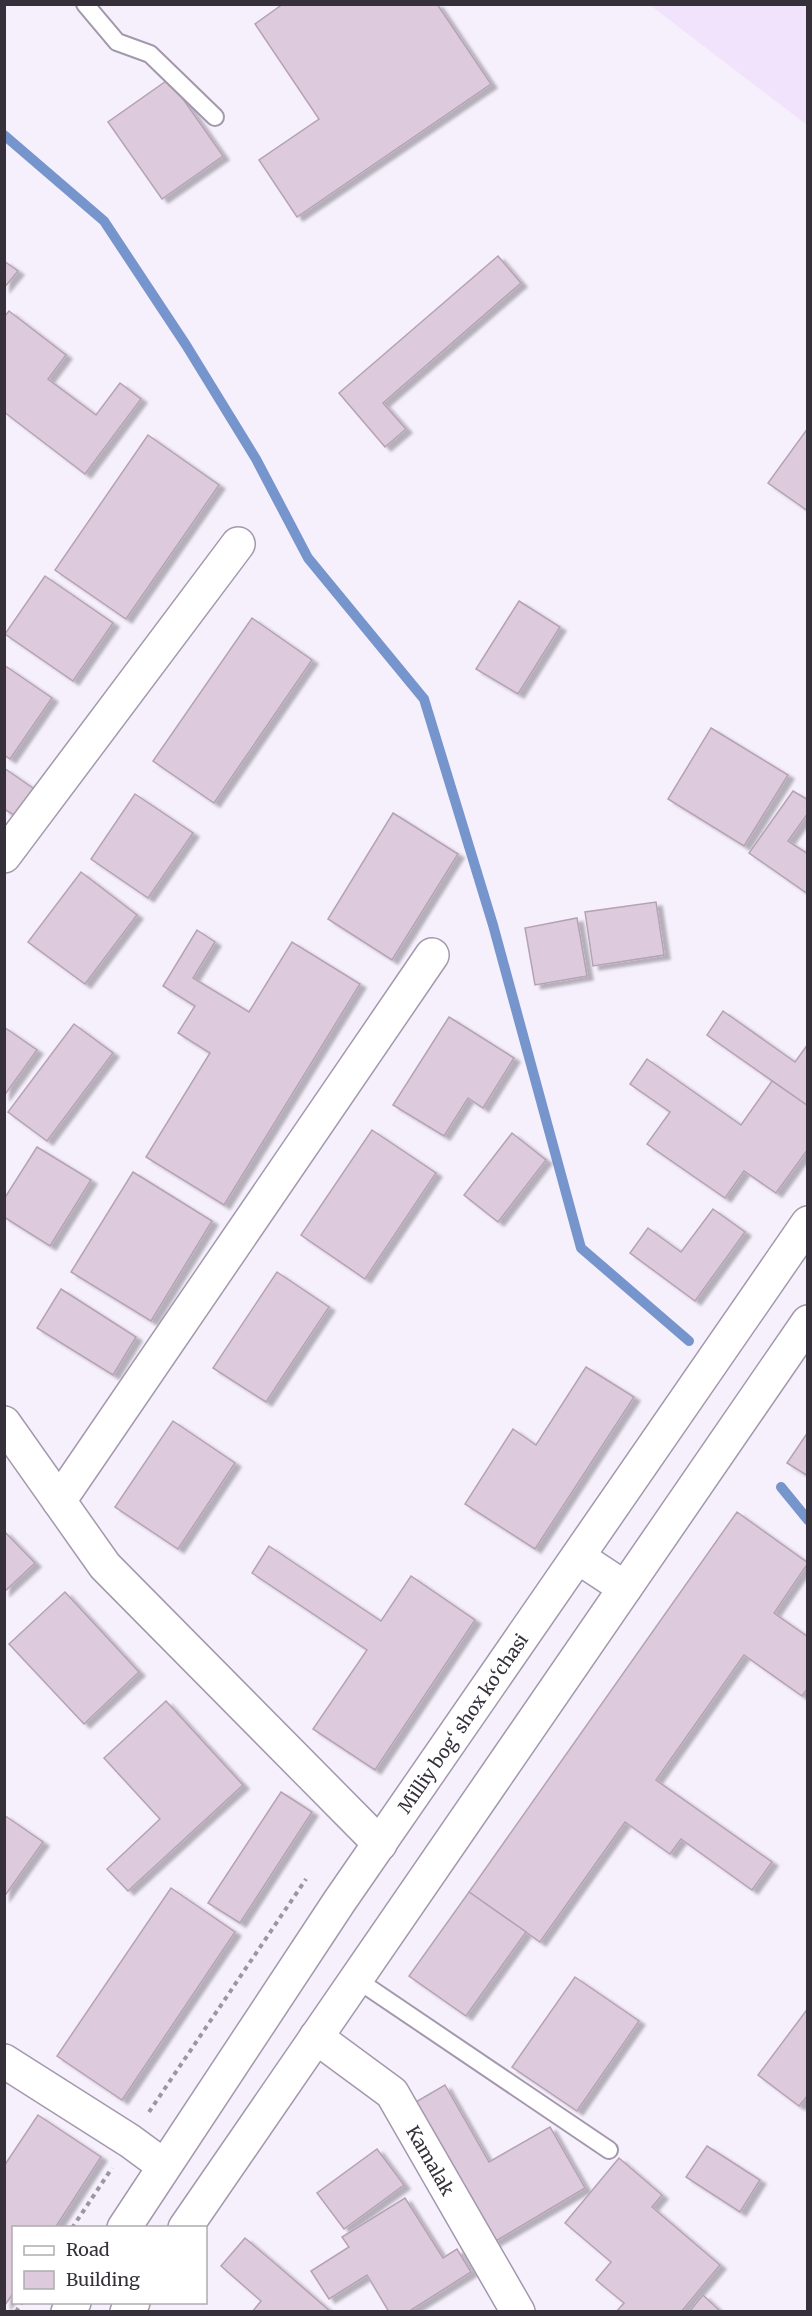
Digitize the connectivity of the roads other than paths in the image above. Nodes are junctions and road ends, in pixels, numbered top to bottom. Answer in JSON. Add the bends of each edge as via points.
{"nodes":[{"id":1,"x":85,"y":4,"type":"edge"},
{"id":2,"x":215,"y":117,"type":"dead end"},
{"id":3,"x":238,"y":544,"type":"dead end"},
{"id":4,"x":4,"y":856,"type":"edge"},
{"id":5,"x":432,"y":955,"type":"dead end"},
{"id":6,"x":807,"y":1223,"type":"edge"},
{"id":7,"x":807,"y":1322,"type":"edge"},
{"id":8,"x":4,"y":1423,"type":"edge"},
{"id":9,"x":59,"y":1501,"type":"junction"},
{"id":10,"x":578,"y":1557,"type":"junction"},
{"id":11,"x":625,"y":1588,"type":"junction"},
{"id":12,"x":380,"y":1844,"type":"junction"},
{"id":13,"x":356,"y":1979,"type":"junction"},
{"id":14,"x":316,"y":2037,"type":"junction"},
{"id":15,"x":4,"y":2061,"type":"edge"},
{"id":16,"x":609,"y":2150,"type":"dead end"},
{"id":17,"x":164,"y":2166,"type":"junction"},
{"id":18,"x":125,"y":2226,"type":"edge"},
{"id":19,"x":186,"y":2226,"type":"edge"},
{"id":20,"x":518,"y":2312,"type":"edge"}],
"edges":[{"from":1,"to":2,"type":"lane","via":[[117,42],[150,54]]},
{"from":3,"to":4,"type":"main road"},
{"from":5,"to":9,"type":"main road"},
{"from":6,"to":10,"type":"main road","name":"Milliy bog‘ shox ko‘chasi"},
{"from":7,"to":11,"type":"main road"},
{"from":8,"to":9,"type":"main road"},
{"from":9,"to":12,"type":"main road","via":[[105,1566]]},
{"from":10,"to":11,"type":"main road"},
{"from":10,"to":12,"type":"main road","name":"Milliy bog‘ shox ko‘chasi"},
{"from":11,"to":13,"type":"main road"},
{"from":12,"to":17,"type":"main road","name":"Milliy bog‘ shox ko‘chasi"},
{"from":13,"to":14,"type":"main road"},
{"from":13,"to":16,"type":"lane"},
{"from":14,"to":19,"type":"main road"},
{"from":14,"to":20,"type":"main road","name":"Kamalak","via":[[392,2093]]},
{"from":15,"to":17,"type":"main road"},
{"from":17,"to":18,"type":"main road","name":"Milliy bog‘ shox ko‘chasi"}]}
